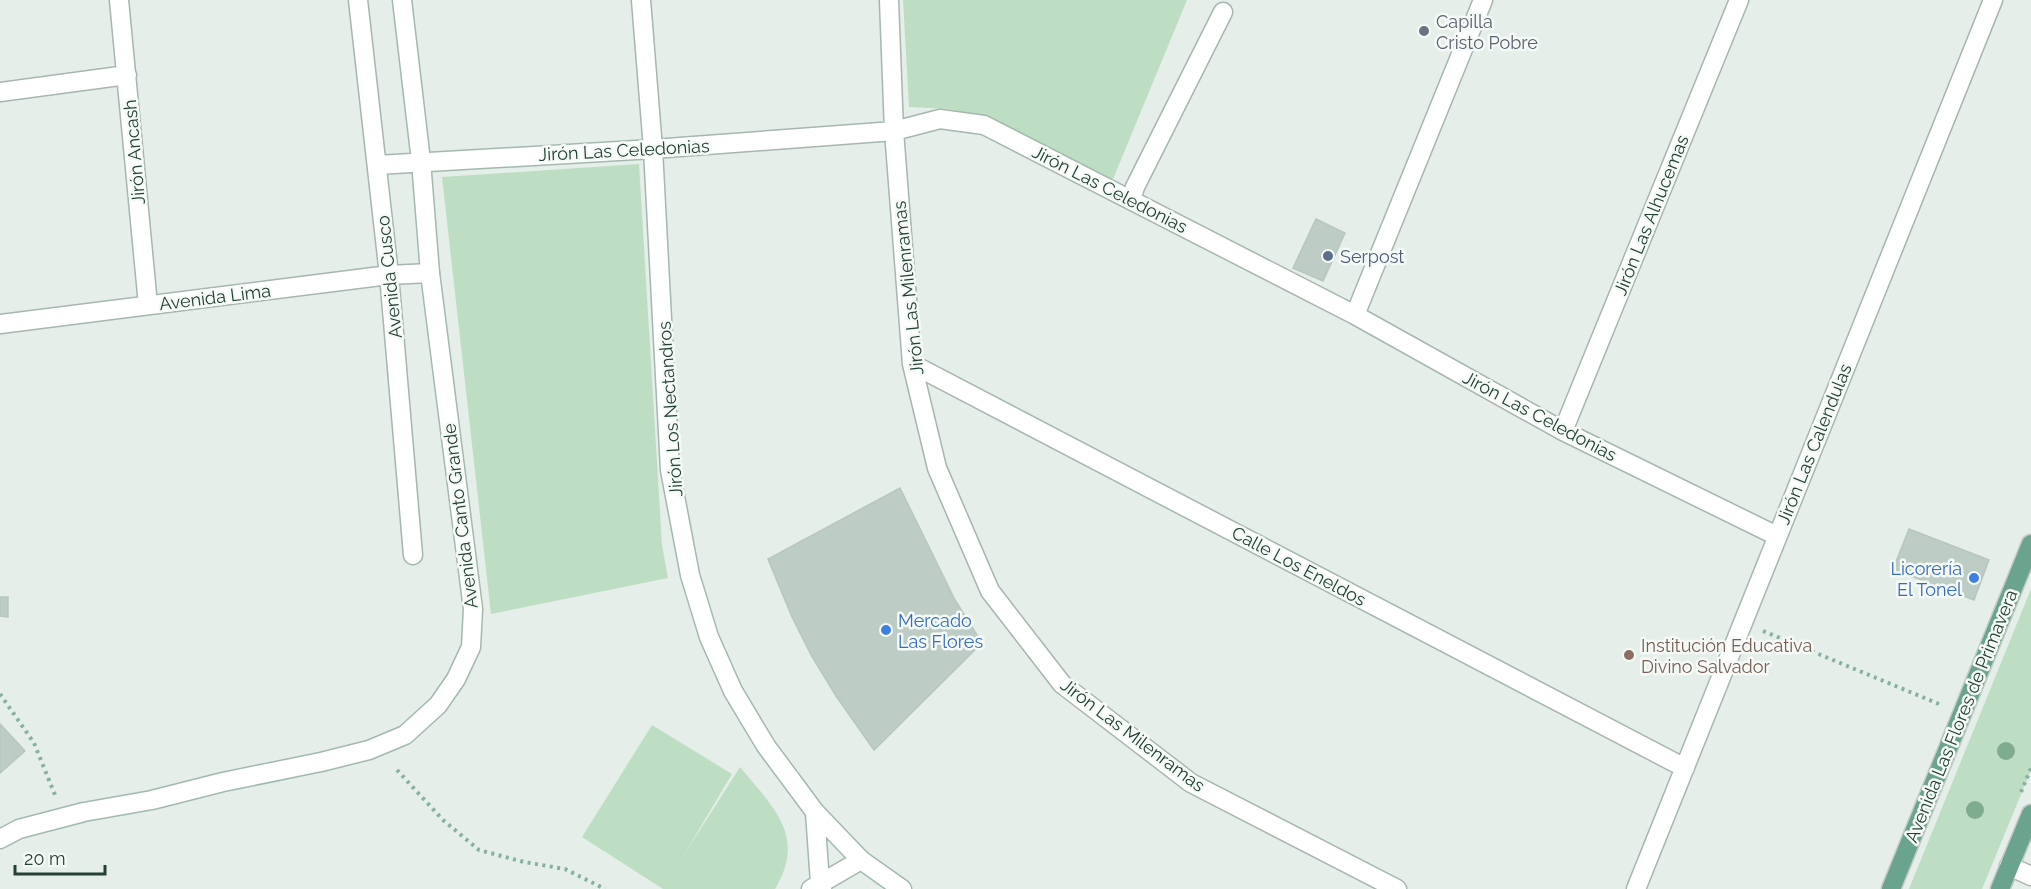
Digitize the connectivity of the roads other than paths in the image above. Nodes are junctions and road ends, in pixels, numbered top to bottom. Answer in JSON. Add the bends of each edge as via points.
{"nodes":[{"id":1,"x":119,"y":0,"type":"edge"},
{"id":2,"x":358,"y":0,"type":"edge"},
{"id":3,"x":402,"y":0,"type":"edge"},
{"id":4,"x":641,"y":0,"type":"edge"},
{"id":5,"x":889,"y":0,"type":"edge"},
{"id":6,"x":1483,"y":0,"type":"edge"},
{"id":7,"x":1739,"y":0,"type":"edge"},
{"id":8,"x":1993,"y":0,"type":"edge"},
{"id":9,"x":1223,"y":12,"type":"dead end"},
{"id":10,"x":127,"y":75,"type":"junction"},
{"id":11,"x":0,"y":92,"type":"edge"},
{"id":12,"x":894,"y":131,"type":"junction"},
{"id":13,"x":653,"y":149,"type":"junction"},
{"id":14,"x":421,"y":161,"type":"junction"},
{"id":15,"x":377,"y":165,"type":"junction"},
{"id":16,"x":1131,"y":200,"type":"junction"},
{"id":17,"x":430,"y":273,"type":"junction"},
{"id":18,"x":389,"y":275,"type":"junction"},
{"id":19,"x":148,"y":305,"type":"junction"},
{"id":20,"x":1355,"y":315,"type":"junction"},
{"id":21,"x":0,"y":324,"type":"edge"},
{"id":22,"x":912,"y":364,"type":"junction"},
{"id":23,"x":1563,"y":431,"type":"junction"},
{"id":24,"x":1777,"y":536,"type":"junction"},
{"id":25,"x":2031,"y":544,"type":"edge"},
{"id":26,"x":413,"y":555,"type":"dead end"},
{"id":27,"x":1685,"y":768,"type":"junction"},
{"id":28,"x":815,"y":812,"type":"junction"},
{"id":29,"x":2031,"y":814,"type":"edge"},
{"id":30,"x":0,"y":839,"type":"edge"},
{"id":31,"x":861,"y":860,"type":"junction"},
{"id":32,"x":2009,"y":866,"type":"junction"},
{"id":33,"x":2031,"y":876,"type":"edge"},
{"id":34,"x":818,"y":887,"type":"edge"},
{"id":35,"x":902,"y":889,"type":"edge"},
{"id":36,"x":1397,"y":889,"type":"edge"},
{"id":37,"x":1636,"y":889,"type":"edge"},
{"id":38,"x":1891,"y":889,"type":"edge"},
{"id":39,"x":2000,"y":889,"type":"edge"}],
"edges":[{"from":1,"to":10,"type":"street","name":"Jirón Ancash"},
{"from":2,"to":15,"type":"street","name":"Avenida Cusco"},
{"from":3,"to":14,"type":"street","name":"Avenida Canto Grande"},
{"from":4,"to":13,"type":"street","name":"Jirón Los Nectandros"},
{"from":5,"to":12,"type":"street","name":"Jirón Las Milenramas"},
{"from":6,"to":20,"type":"street"},
{"from":7,"to":23,"type":"street","name":"Jirón Las Alhucemas"},
{"from":8,"to":24,"type":"street","name":"Jirón Las Calendulas"},
{"from":9,"to":16,"type":"street"},
{"from":10,"to":11,"type":"street"},
{"from":10,"to":19,"type":"street","name":"Jirón Ancash"},
{"from":12,"to":13,"type":"street","name":"Jirón Las Celedonias"},
{"from":12,"to":16,"type":"street","name":"Jirón Las Celedonias","via":[[940,119],[984,125]]},
{"from":12,"to":22,"type":"street","name":"Jirón Las Milenramas"},
{"from":13,"to":14,"type":"street","name":"Jirón Las Celedonias"},
{"from":13,"to":28,"type":"street","name":"Jirón Los Nectandros","via":[[670,470],[690,575],[710,638],[733,691],[766,746]]},
{"from":14,"to":15,"type":"street","name":"Jirón Las Celedonias"},
{"from":14,"to":17,"type":"street","name":"Avenida Canto Grande"},
{"from":15,"to":18,"type":"street","name":"Avenida Cusco"},
{"from":16,"to":20,"type":"street","name":"Jirón Las Celedonias"},
{"from":17,"to":18,"type":"street","name":"Avenida Lima"},
{"from":17,"to":30,"type":"street","name":"Avenida Canto Grande","via":[[473,609],[471,647],[438,705],[405,735],[369,750],[84,812],[19,829]]},
{"from":18,"to":19,"type":"street","name":"Avenida Lima"},
{"from":18,"to":26,"type":"street","name":"Avenida Cusco"},
{"from":19,"to":21,"type":"street","name":"Avenida Lima"},
{"from":20,"to":23,"type":"street","name":"Jirón Las Celedonias"},
{"from":22,"to":27,"type":"street","name":"Calle Los Eneldos"},
{"from":22,"to":36,"type":"street","name":"Jirón Las Milenramas","via":[[937,468],[990,591],[1062,684],[1191,783]]},
{"from":23,"to":24,"type":"street","name":"Jirón Las Celedonias"},
{"from":24,"to":27,"type":"street","name":"Jirón Las Calendulas"},
{"from":25,"to":38,"type":"main road","name":"Avenida Las Flores de Primavera"},
{"from":27,"to":37,"type":"street","name":"Jirón Las Calendulas"},
{"from":28,"to":31,"type":"street","name":"Jirón Los Nectandros"},
{"from":28,"to":34,"type":"street"},
{"from":29,"to":32,"type":"main road"},
{"from":31,"to":34,"type":"street"},
{"from":31,"to":35,"type":"street","name":"Jirón Los Nectandros"},
{"from":32,"to":33,"type":"street"},
{"from":32,"to":39,"type":"main road"}]}
